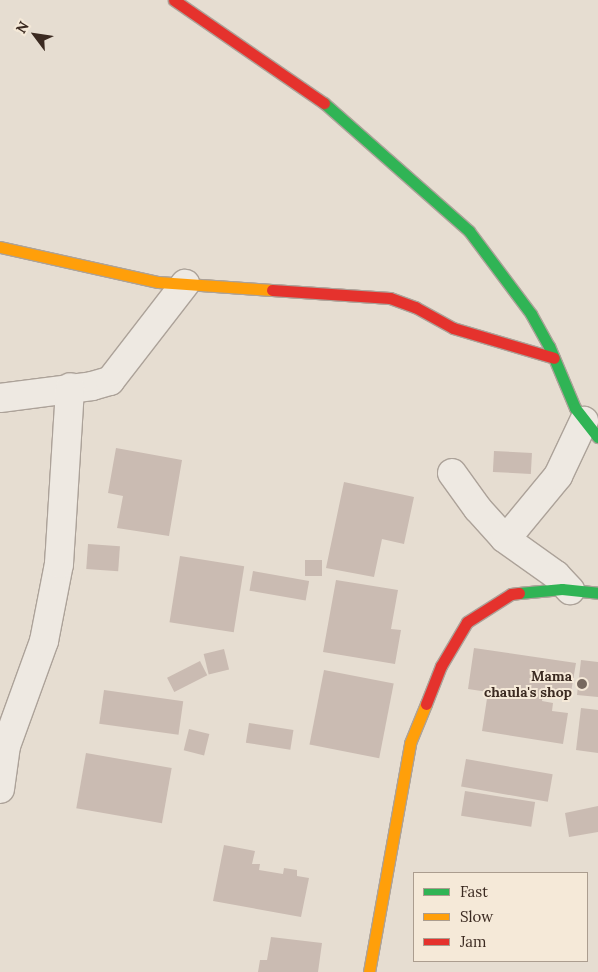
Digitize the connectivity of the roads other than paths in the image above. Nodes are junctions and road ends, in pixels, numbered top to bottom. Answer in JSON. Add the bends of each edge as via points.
{"nodes":[{"id":1,"x":174,"y":0,"type":"edge"},
{"id":2,"x":0,"y":248,"type":"edge"},
{"id":3,"x":185,"y":284,"type":"junction"},
{"id":4,"x":554,"y":358,"type":"junction"},
{"id":5,"x":70,"y":387,"type":"junction"},
{"id":6,"x":0,"y":398,"type":"edge"},
{"id":7,"x":591,"y":429,"type":"edge"},
{"id":8,"x":452,"y":473,"type":"dead end"},
{"id":9,"x":506,"y":539,"type":"junction"},
{"id":10,"x":570,"y":590,"type":"junction"},
{"id":11,"x":598,"y":593,"type":"edge"},
{"id":12,"x":3,"y":734,"type":"edge"},
{"id":13,"x":0,"y":789,"type":"edge"},
{"id":14,"x":369,"y":972,"type":"edge"}],
"edges":[{"from":1,"to":4,"type":"street","via":[[316,96],[469,231],[531,314]]},
{"from":2,"to":3,"type":"street","via":[[69,265]]},
{"from":3,"to":4,"type":"street","via":[[390,298],[415,307],[453,328]]},
{"from":3,"to":5,"type":"street","via":[[110,380]]},
{"from":4,"to":7,"type":"street"},
{"from":5,"to":6,"type":"street"},
{"from":5,"to":12,"type":"street","via":[[59,564],[44,642]]},
{"from":7,"to":9,"type":"street","via":[[558,476]]},
{"from":8,"to":9,"type":"street","via":[[478,509]]},
{"from":9,"to":10,"type":"street","via":[[556,574]]},
{"from":10,"to":11,"type":"street"},
{"from":10,"to":14,"type":"street","via":[[511,594],[467,622],[441,666],[410,743]]},
{"from":12,"to":13,"type":"street"}]}
